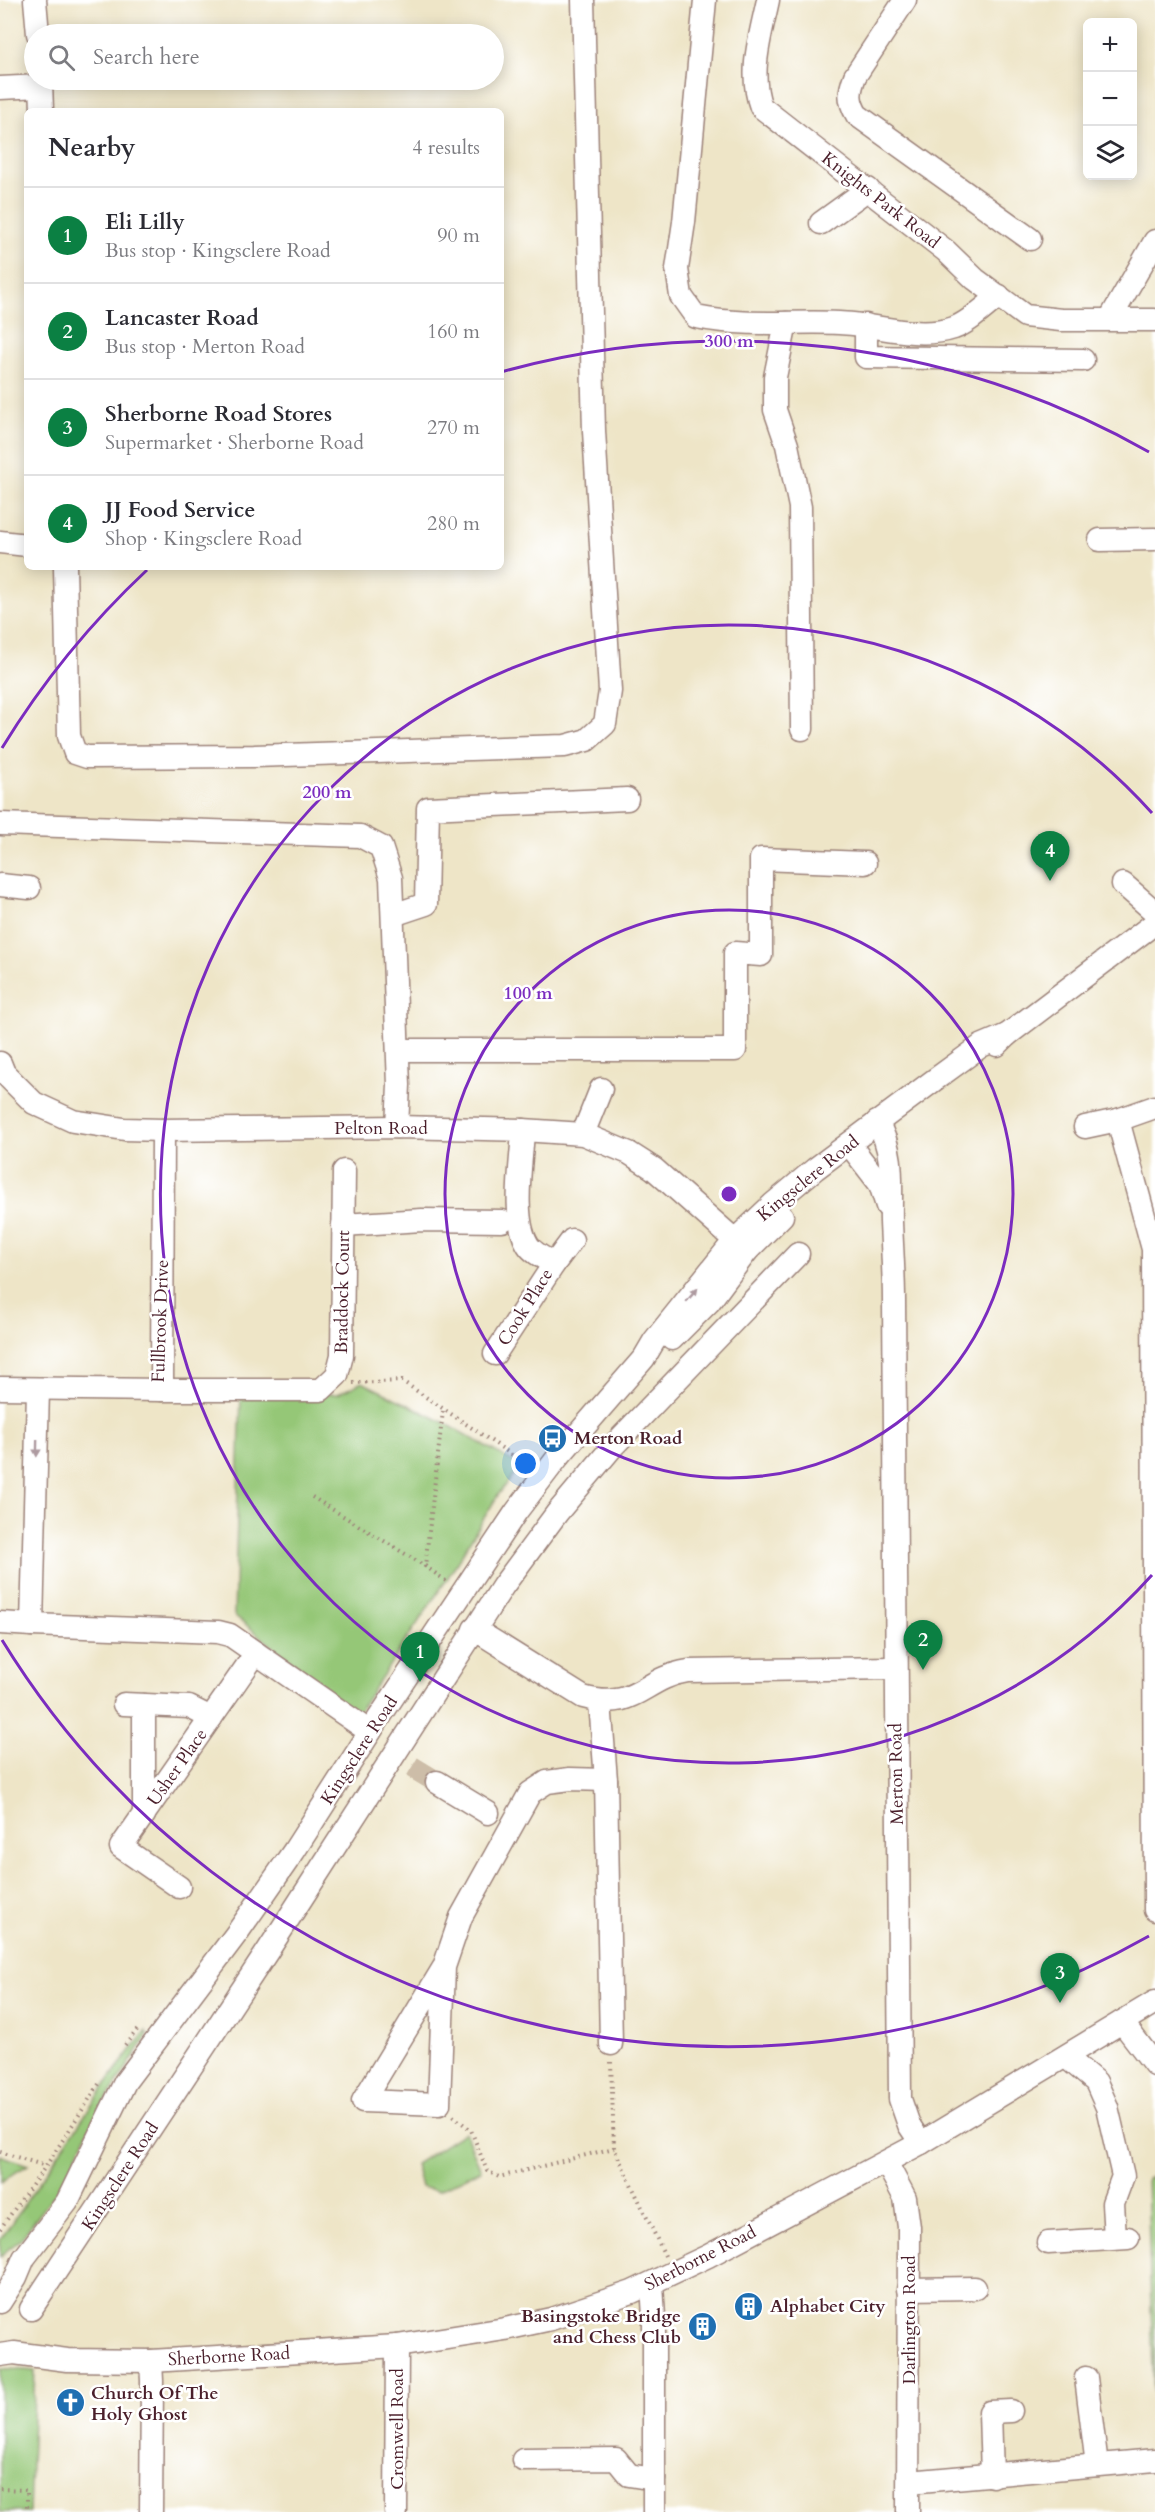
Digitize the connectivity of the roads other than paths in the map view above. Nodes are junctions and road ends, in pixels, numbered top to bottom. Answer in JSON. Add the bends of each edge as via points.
{"nodes":[{"id":1,"x":35,"y":0,"type":"edge"},
{"id":2,"x":583,"y":0,"type":"edge"},
{"id":3,"x":705,"y":0,"type":"edge"},
{"id":4,"x":768,"y":0,"type":"edge"},
{"id":5,"x":905,"y":0,"type":"edge"},
{"id":6,"x":37,"y":24,"type":"edge"},
{"id":7,"x":24,"y":85,"type":"edge"},
{"id":8,"x":0,"y":88,"type":"edge"},
{"id":9,"x":41,"y":90,"type":"edge"},
{"id":10,"x":42,"y":108,"type":"edge"},
{"id":11,"x":868,"y":189,"type":"junction"},
{"id":12,"x":821,"y":223,"type":"dead end"},
{"id":13,"x":1030,"y":239,"type":"dead end"},
{"id":14,"x":1155,"y":241,"type":"edge"},
{"id":15,"x":999,"y":296,"type":"junction"},
{"id":16,"x":1110,"y":319,"type":"junction"},
{"id":17,"x":1155,"y":320,"type":"edge"},
{"id":18,"x":786,"y":323,"type":"junction"},
{"id":19,"x":866,"y":325,"type":"junction"},
{"id":20,"x":1083,"y":360,"type":"dead end"},
{"id":21,"x":1155,"y":539,"type":"edge"},
{"id":22,"x":1100,"y":540,"type":"dead end"},
{"id":23,"x":0,"y":542,"type":"edge"},
{"id":24,"x":24,"y":545,"type":"edge"},
{"id":25,"x":65,"y":570,"type":"edge"},
{"id":26,"x":802,"y":729,"type":"dead end"},
{"id":27,"x":627,"y":800,"type":"dead end"},
{"id":28,"x":0,"y":824,"type":"edge"},
{"id":29,"x":865,"y":863,"type":"dead end"},
{"id":30,"x":1123,"y":884,"type":"dead end"},
{"id":31,"x":0,"y":885,"type":"edge"},
{"id":32,"x":29,"y":888,"type":"dead end"},
{"id":33,"x":1155,"y":912,"type":"edge"},
{"id":34,"x":393,"y":915,"type":"junction"},
{"id":35,"x":1155,"y":923,"type":"edge"},
{"id":36,"x":398,"y":1050,"type":"junction"},
{"id":37,"x":0,"y":1063,"type":"edge"},
{"id":38,"x":601,"y":1089,"type":"dead end"},
{"id":39,"x":1155,"y":1107,"type":"edge"},
{"id":40,"x":1118,"y":1120,"type":"junction"},
{"id":41,"x":397,"y":1127,"type":"junction"},
{"id":42,"x":1085,"y":1127,"type":"dead end"},
{"id":43,"x":881,"y":1128,"type":"junction"},
{"id":44,"x":163,"y":1130,"type":"junction"},
{"id":45,"x":523,"y":1130,"type":"junction"},
{"id":46,"x":583,"y":1134,"type":"junction"},
{"id":47,"x":853,"y":1149,"type":"junction"},
{"id":48,"x":344,"y":1171,"type":"dead end"},
{"id":49,"x":891,"y":1219,"type":"junction"},
{"id":50,"x":502,"y":1221,"type":"dead end"},
{"id":51,"x":343,"y":1225,"type":"junction"},
{"id":52,"x":572,"y":1240,"type":"dead end"},
{"id":53,"x":741,"y":1246,"type":"junction"},
{"id":54,"x":798,"y":1254,"type":"dead end"},
{"id":55,"x":554,"y":1264,"type":"junction"},
{"id":56,"x":495,"y":1354,"type":"dead end"},
{"id":57,"x":0,"y":1388,"type":"edge"},
{"id":58,"x":38,"y":1390,"type":"junction"},
{"id":59,"x":162,"y":1390,"type":"junction"},
{"id":60,"x":587,"y":1422,"type":"junction"},
{"id":61,"x":614,"y":1445,"type":"junction"},
{"id":62,"x":0,"y":1623,"type":"edge"},
{"id":63,"x":33,"y":1625,"type":"junction"},
{"id":64,"x":474,"y":1629,"type":"junction"},
{"id":65,"x":256,"y":1653,"type":"junction"},
{"id":66,"x":895,"y":1668,"type":"junction"},
{"id":67,"x":600,"y":1702,"type":"junction"},
{"id":68,"x":211,"y":1718,"type":"junction"},
{"id":69,"x":370,"y":1732,"type":"junction"},
{"id":70,"x":606,"y":1780,"type":"junction"},
{"id":71,"x":437,"y":1782,"type":"tunnel mouth"},
{"id":72,"x":489,"y":1811,"type":"dead end"},
{"id":73,"x":144,"y":1815,"type":"junction"},
{"id":74,"x":178,"y":1887,"type":"dead end"},
{"id":75,"x":1155,"y":1910,"type":"edge"},
{"id":76,"x":237,"y":1933,"type":"junction"},
{"id":77,"x":267,"y":1952,"type":"junction"},
{"id":78,"x":444,"y":1967,"type":"junction"},
{"id":79,"x":1155,"y":2002,"type":"edge"},
{"id":80,"x":1122,"y":2022,"type":"junction"},
{"id":81,"x":611,"y":2044,"type":"road end"},
{"id":82,"x":1068,"y":2055,"type":"junction"},
{"id":83,"x":1155,"y":2065,"type":"edge"},
{"id":84,"x":921,"y":2143,"type":"junction"},
{"id":85,"x":886,"y":2162,"type":"junction"},
{"id":86,"x":1048,"y":2243,"type":"dead end"},
{"id":87,"x":24,"y":2258,"type":"junction"},
{"id":88,"x":0,"y":2273,"type":"edge"},
{"id":89,"x":652,"y":2284,"type":"junction"},
{"id":90,"x":975,"y":2288,"type":"dead end"},
{"id":91,"x":908,"y":2289,"type":"junction"},
{"id":92,"x":0,"y":2302,"type":"edge"},
{"id":93,"x":31,"y":2308,"type":"dead end"},
{"id":94,"x":397,"y":2346,"type":"junction"},
{"id":95,"x":5,"y":2351,"type":"edge"},
{"id":96,"x":150,"y":2361,"type":"junction"},
{"id":97,"x":1086,"y":2378,"type":"dead end"},
{"id":98,"x":1011,"y":2411,"type":"dead end"},
{"id":99,"x":523,"y":2460,"type":"dead end"},
{"id":100,"x":1155,"y":2460,"type":"edge"},
{"id":101,"x":1097,"y":2465,"type":"junction"},
{"id":102,"x":992,"y":2476,"type":"junction"},
{"id":103,"x":654,"y":2479,"type":"junction"},
{"id":104,"x":909,"y":2482,"type":"junction"},
{"id":105,"x":151,"y":2512,"type":"edge"},
{"id":106,"x":396,"y":2512,"type":"edge"},
{"id":107,"x":654,"y":2512,"type":"edge"},
{"id":108,"x":908,"y":2512,"type":"edge"}],
"edges":[{"from":1,"to":6,"type":"street"},
{"from":2,"to":25,"type":"street","via":[[594,431],[610,692],[605,724],[587,740],[565,746],[87,757],[75,753],[69,736]]},
{"from":3,"to":18,"type":"street","via":[[677,269],[681,296],[696,317],[761,325]]},
{"from":4,"to":11,"type":"street","name":"Knights Park Road","via":[[756,59],[756,94],[761,107]]},
{"from":5,"to":13,"type":"street","via":[[855,76],[850,103],[857,114]]},
{"from":7,"to":8,"type":"street"},
{"from":9,"to":10,"type":"street"},
{"from":11,"to":12,"type":"street"},
{"from":11,"to":15,"type":"street","name":"Knights Park Road"},
{"from":14,"to":16,"type":"street"},
{"from":15,"to":16,"type":"street","name":"Knights Park Road","via":[[1025,316]]},
{"from":15,"to":19,"type":"street","via":[[955,327],[926,332]]},
{"from":16,"to":17,"type":"street","name":"Knights Park Road"},
{"from":18,"to":19,"type":"street"},
{"from":18,"to":26,"type":"street","via":[[775,377],[775,410],[800,507]]},
{"from":19,"to":20,"type":"street","via":[[866,357]]},
{"from":21,"to":22,"type":"street"},
{"from":23,"to":24,"type":"street"},
{"from":27,"to":34,"type":"street","via":[[428,808],[426,904]]},
{"from":28,"to":34,"type":"street","via":[[360,836],[381,847],[391,878]]},
{"from":29,"to":36,"type":"street","via":[[761,859],[761,955],[735,953],[735,1050]]},
{"from":30,"to":33,"type":"street"},
{"from":31,"to":32,"type":"street"},
{"from":34,"to":36,"type":"street"},
{"from":35,"to":43,"type":"street","name":"Kingsclere Road","via":[[1007,1035],[987,1056]]},
{"from":36,"to":41,"type":"street"},
{"from":37,"to":44,"type":"street","name":"Pelton Road","via":[[4,1073],[34,1103],[73,1121]]},
{"from":38,"to":46,"type":"street"},
{"from":39,"to":40,"type":"street"},
{"from":40,"to":42,"type":"street"},
{"from":40,"to":75,"type":"street","via":[[1153,1249]]},
{"from":41,"to":44,"type":"street","name":"Pelton Road"},
{"from":41,"to":45,"type":"street","name":"Pelton Road"},
{"from":43,"to":47,"type":"street","name":"Kingsclere Road"},
{"from":43,"to":49,"type":"street","name":"Merton Road","via":[[892,1175]]},
{"from":44,"to":59,"type":"street","name":"Fullbrook Drive"},
{"from":45,"to":46,"type":"street","name":"Pelton Road"},
{"from":45,"to":55,"type":"street","name":"Cook Place","via":[[519,1210],[522,1231],[529,1247]]},
{"from":46,"to":53,"type":"street","name":"Pelton Road","via":[[629,1153],[654,1169]]},
{"from":47,"to":49,"type":"street","name":"Merton Road","via":[[880,1184]]},
{"from":47,"to":53,"type":"street","name":"Kingsclere Road","via":[[793,1206]]},
{"from":48,"to":51,"type":"street","name":"Braddock Court"},
{"from":49,"to":66,"type":"street","name":"Merton Road"},
{"from":50,"to":51,"type":"street"},
{"from":51,"to":59,"type":"street","name":"Braddock Court","via":[[342,1355],[337,1375],[321,1390]]},
{"from":52,"to":55,"type":"street"},
{"from":53,"to":60,"type":"street","name":"Kingsclere Road","via":[[709,1302],[662,1348],[644,1358]]},
{"from":54,"to":61,"type":"street","name":"Kingsclere Road"},
{"from":55,"to":56,"type":"street","name":"Cook Place"},
{"from":57,"to":58,"type":"street","name":"Fullbrook Drive"},
{"from":58,"to":59,"type":"street","name":"Fullbrook Drive"},
{"from":58,"to":63,"type":"street","one_way":true},
{"from":60,"to":61,"type":"street"},
{"from":60,"to":69,"type":"street","name":"Kingsclere Road","via":[[516,1512]]},
{"from":61,"to":64,"type":"street","name":"Kingsclere Road","via":[[557,1513]]},
{"from":62,"to":63,"type":"street"},
{"from":63,"to":65,"type":"street","via":[[218,1632],[230,1635]]},
{"from":64,"to":67,"type":"street","via":[[583,1697]]},
{"from":64,"to":77,"type":"street","name":"Kingsclere Road","via":[[404,1761]]},
{"from":65,"to":68,"type":"street","name":"Usher Place"},
{"from":65,"to":69,"type":"street"},
{"from":66,"to":67,"type":"street","via":[[687,1671],[675,1673],[627,1698]]},
{"from":66,"to":84,"type":"street","name":"Merton Road","via":[[900,2099],[909,2125]]},
{"from":67,"to":70,"type":"street"},
{"from":68,"to":73,"type":"street","name":"Usher Place"},
{"from":68,"to":73,"type":"street","name":"Usher Place","via":[[189,1707],[134,1705]]},
{"from":69,"to":76,"type":"street","name":"Kingsclere Road"},
{"from":70,"to":78,"type":"street","via":[[548,1782],[530,1793],[461,1917]]},
{"from":70,"to":81,"type":"street"},
{"from":71,"to":72,"type":"street"},
{"from":73,"to":74,"type":"street","name":"Usher Place","via":[[121,1847]]},
{"from":76,"to":77,"type":"street"},
{"from":76,"to":87,"type":"street","name":"Kingsclere Road","via":[[125,2082],[67,2202]]},
{"from":77,"to":93,"type":"street","name":"Kingsclere Road"},
{"from":78,"to":78,"type":"street","via":[[363,2101],[439,2104]]},
{"from":79,"to":80,"type":"street","name":"Sherborne Road"},
{"from":80,"to":82,"type":"street","name":"Sherborne Road"},
{"from":80,"to":83,"type":"street"},
{"from":82,"to":84,"type":"street","name":"Sherborne Road"},
{"from":82,"to":86,"type":"street","via":[[1096,2082],[1107,2107],[1123,2176],[1113,2203],[1122,2238]]},
{"from":84,"to":85,"type":"street","name":"Sherborne Road"},
{"from":85,"to":89,"type":"street","name":"Sherborne Road"},
{"from":85,"to":91,"type":"street","name":"Darlington Road","via":[[905,2198],[909,2227]]},
{"from":87,"to":88,"type":"street","name":"Kingsclere Road"},
{"from":87,"to":92,"type":"street","name":"Kingsclere Road"},
{"from":89,"to":94,"type":"street","name":"Sherborne Road","via":[[551,2319]]},
{"from":89,"to":103,"type":"street"},
{"from":90,"to":91,"type":"street"},
{"from":91,"to":104,"type":"street","name":"Darlington Road"},
{"from":94,"to":96,"type":"street","name":"Sherborne Road"},
{"from":94,"to":106,"type":"street","name":"Cromwell Road"},
{"from":95,"to":96,"type":"street","name":"Sherborne Road","via":[[67,2360]]},
{"from":96,"to":105,"type":"street"},
{"from":97,"to":101,"type":"street"},
{"from":98,"to":102,"type":"street","via":[[990,2412]]},
{"from":99,"to":103,"type":"street","via":[[616,2459],[628,2475]]},
{"from":100,"to":101,"type":"street"},
{"from":101,"to":102,"type":"street"},
{"from":102,"to":104,"type":"street"},
{"from":103,"to":107,"type":"street"},
{"from":104,"to":108,"type":"street","name":"Darlington Road"}]}
